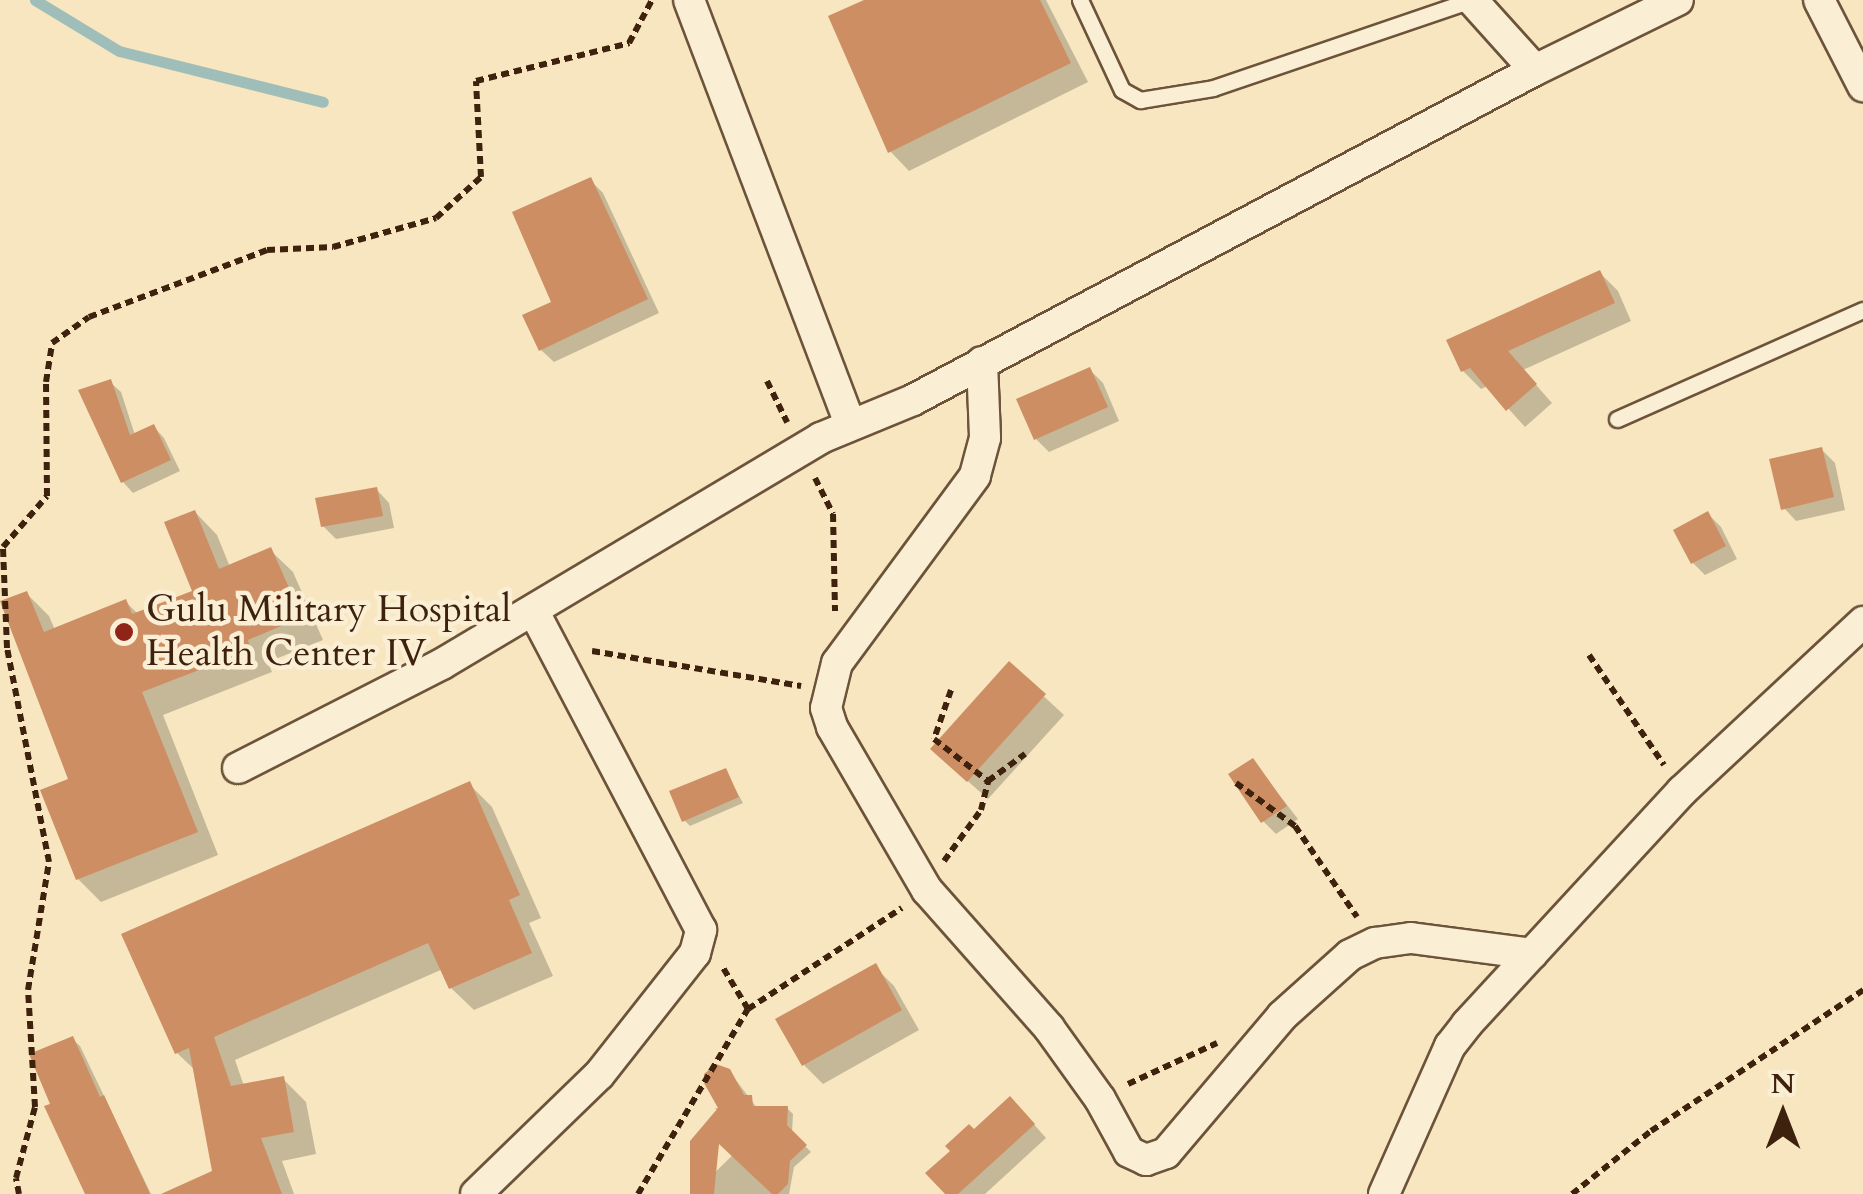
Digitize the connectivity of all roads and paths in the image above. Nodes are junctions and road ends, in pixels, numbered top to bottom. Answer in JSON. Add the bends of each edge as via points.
{"nodes":[{"id":1,"x":652,"y":0,"type":"edge"},
{"id":2,"x":689,"y":0,"type":"edge"},
{"id":3,"x":1080,"y":0,"type":"edge"},
{"id":4,"x":1472,"y":0,"type":"edge"},
{"id":5,"x":1678,"y":0,"type":"edge"},
{"id":6,"x":1819,"y":0,"type":"edge"},
{"id":7,"x":1536,"y":70,"type":"junction"},
{"id":8,"x":1863,"y":86,"type":"edge"},
{"id":9,"x":1863,"y":310,"type":"edge"},
{"id":10,"x":982,"y":362,"type":"junction"},
{"id":11,"x":767,"y":381,"type":"dead end"},
{"id":12,"x":1617,"y":419,"type":"dead end"},
{"id":13,"x":850,"y":424,"type":"junction"},
{"id":14,"x":801,"y":450,"type":"junction"},
{"id":15,"x":533,"y":610,"type":"junction"},
{"id":16,"x":1863,"y":622,"type":"edge"},
{"id":17,"x":552,"y":644,"type":"junction"},
{"id":18,"x":1588,"y":655,"type":"dead end"},
{"id":19,"x":832,"y":676,"type":"junction"},
{"id":20,"x":951,"y":690,"type":"dead end"},
{"id":21,"x":1025,"y":754,"type":"dead end"},
{"id":22,"x":238,"y":768,"type":"dead end"},
{"id":23,"x":988,"y":781,"type":"junction"},
{"id":24,"x":1236,"y":783,"type":"dead end"},
{"id":25,"x":1682,"y":791,"type":"junction"},
{"id":26,"x":924,"y":883,"type":"junction"},
{"id":27,"x":701,"y":930,"type":"junction"},
{"id":28,"x":1375,"y":943,"type":"junction"},
{"id":29,"x":1532,"y":954,"type":"junction"},
{"id":30,"x":1863,"y":990,"type":"edge"},
{"id":31,"x":748,"y":1009,"type":"junction"},
{"id":32,"x":1232,"y":1036,"type":"dead end"},
{"id":33,"x":1100,"y":1099,"type":"junction"},
{"id":34,"x":19,"y":1194,"type":"edge"},
{"id":35,"x":476,"y":1194,"type":"edge"},
{"id":36,"x":638,"y":1194,"type":"edge"},
{"id":37,"x":1384,"y":1194,"type":"edge"},
{"id":38,"x":1572,"y":1194,"type":"edge"}],
"edges":[{"from":1,"to":34,"type":"path","via":[[628,43],[476,81],[481,177],[436,218],[333,247],[267,250],[89,317],[52,343],[47,496],[3,547],[8,648],[49,862],[28,990],[36,1107],[16,1178]]},
{"from":2,"to":13,"type":"street"},
{"from":3,"to":4,"type":"lane","via":[[1122,90],[1140,100],[1213,88]]},
{"from":4,"to":7,"type":"street"},
{"from":5,"to":7,"type":"street"},
{"from":6,"to":8,"type":"street"},
{"from":7,"to":10,"type":"street"},
{"from":9,"to":12,"type":"lane"},
{"from":10,"to":13,"type":"street"},
{"from":10,"to":19,"type":"street","via":[[985,438],[975,476]]},
{"from":11,"to":14,"type":"path"},
{"from":13,"to":14,"type":"street"},
{"from":14,"to":15,"type":"street"},
{"from":14,"to":19,"type":"path","via":[[832,514]]},
{"from":15,"to":17,"type":"street"},
{"from":15,"to":22,"type":"street"},
{"from":16,"to":25,"type":"street"},
{"from":17,"to":19,"type":"path"},
{"from":17,"to":27,"type":"street"},
{"from":18,"to":25,"type":"path"},
{"from":19,"to":26,"type":"street","via":[[826,708],[832,727]]},
{"from":20,"to":23,"type":"path","via":[[934,739]]},
{"from":21,"to":23,"type":"path"},
{"from":23,"to":26,"type":"path","via":[[981,810]]},
{"from":24,"to":28,"type":"path","via":[[1295,826]]},
{"from":25,"to":29,"type":"street"},
{"from":26,"to":31,"type":"path"},
{"from":26,"to":33,"type":"street","via":[[1049,1028]]},
{"from":27,"to":31,"type":"path"},
{"from":27,"to":35,"type":"street","via":[[696,953],[599,1075]]},
{"from":28,"to":29,"type":"street","via":[[1411,938]]},
{"from":28,"to":33,"type":"street","via":[[1350,954],[1282,1016],[1166,1153],[1146,1160],[1129,1152]]},
{"from":29,"to":37,"type":"street","via":[[1450,1046]]},
{"from":30,"to":38,"type":"path","via":[[1651,1131]]},
{"from":31,"to":36,"type":"path"},
{"from":32,"to":33,"type":"path"}]}
